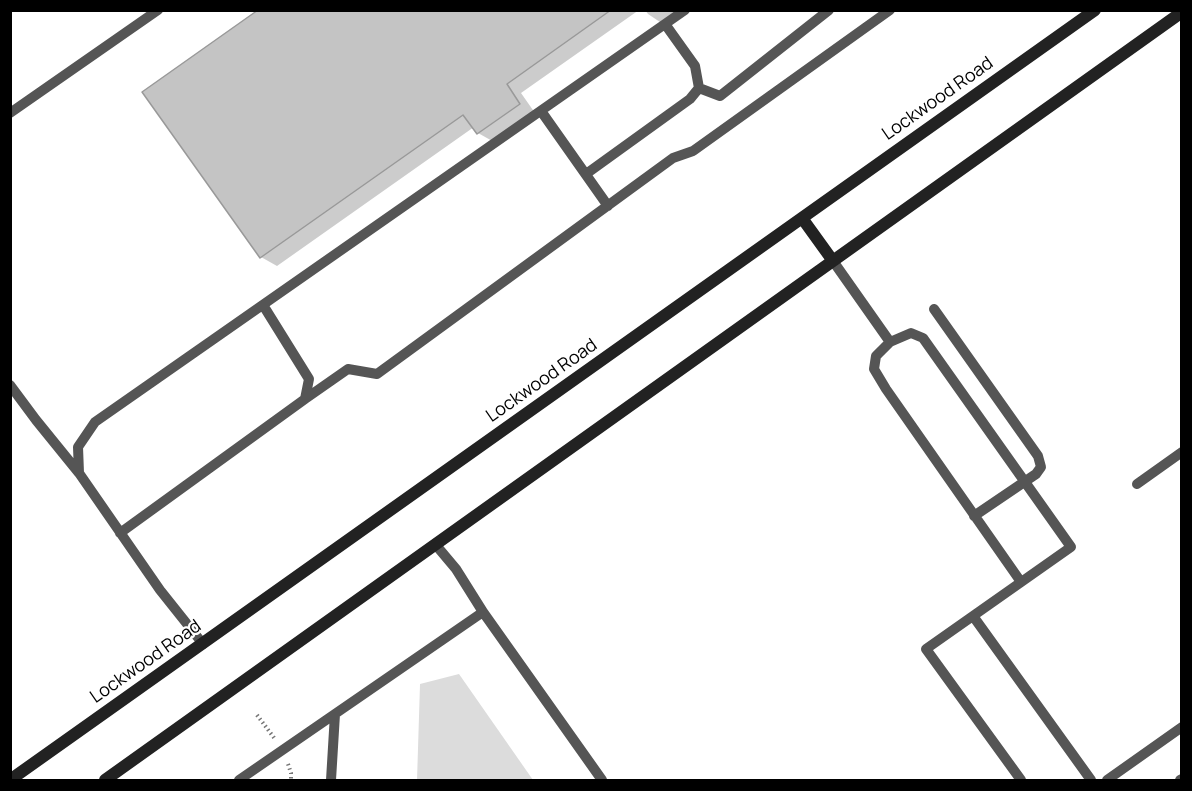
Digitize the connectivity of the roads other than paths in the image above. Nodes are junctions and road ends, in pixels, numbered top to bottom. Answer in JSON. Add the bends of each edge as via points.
{"nodes":[{"id":1,"x":158,"y":10,"type":"edge"},
{"id":2,"x":685,"y":10,"type":"edge"},
{"id":3,"x":829,"y":10,"type":"edge"},
{"id":4,"x":890,"y":10,"type":"edge"},
{"id":5,"x":1095,"y":10,"type":"edge"},
{"id":6,"x":1182,"y":12,"type":"edge"},
{"id":7,"x":665,"y":24,"type":"junction"},
{"id":8,"x":699,"y":88,"type":"junction"},
{"id":9,"x":540,"y":111,"type":"junction"},
{"id":10,"x":10,"y":113,"type":"edge"},
{"id":11,"x":586,"y":174,"type":"junction"},
{"id":12,"x":608,"y":206,"type":"junction"},
{"id":13,"x":802,"y":218,"type":"junction"},
{"id":14,"x":833,"y":261,"type":"junction"},
{"id":15,"x":263,"y":304,"type":"junction"},
{"id":16,"x":934,"y":309,"type":"dead end"},
{"id":17,"x":890,"y":342,"type":"junction"},
{"id":18,"x":10,"y":385,"type":"edge"},
{"id":19,"x":305,"y":399,"type":"junction"},
{"id":20,"x":1182,"y":452,"type":"edge"},
{"id":21,"x":80,"y":473,"type":"junction"},
{"id":22,"x":1025,"y":481,"type":"junction"},
{"id":23,"x":1137,"y":484,"type":"dead end"},
{"id":24,"x":975,"y":516,"type":"junction"},
{"id":25,"x":120,"y":533,"type":"junction"},
{"id":26,"x":435,"y":544,"type":"junction"},
{"id":27,"x":1021,"y":582,"type":"junction"},
{"id":28,"x":483,"y":612,"type":"junction"},
{"id":29,"x":973,"y":616,"type":"junction"},
{"id":30,"x":203,"y":644,"type":"junction"},
{"id":31,"x":335,"y":714,"type":"junction"},
{"id":32,"x":1182,"y":727,"type":"edge"},
{"id":33,"x":10,"y":780,"type":"edge"},
{"id":34,"x":105,"y":780,"type":"edge"},
{"id":35,"x":239,"y":780,"type":"edge"},
{"id":36,"x":332,"y":780,"type":"edge"},
{"id":37,"x":602,"y":780,"type":"edge"},
{"id":38,"x":1021,"y":780,"type":"edge"},
{"id":39,"x":1091,"y":780,"type":"edge"},
{"id":40,"x":1107,"y":780,"type":"edge"}],
"edges":[{"from":1,"to":10,"type":"lane"},
{"from":2,"to":7,"type":"lane"},
{"from":3,"to":8,"type":"lane","via":[[720,96]]},
{"from":4,"to":12,"type":"lane","via":[[693,151],[673,158]]},
{"from":5,"to":13,"type":"main road","name":"Lockwood Road"},
{"from":6,"to":14,"type":"main road"},
{"from":7,"to":8,"type":"lane","via":[[695,66]]},
{"from":7,"to":9,"type":"lane"},
{"from":8,"to":11,"type":"lane","via":[[690,99]]},
{"from":9,"to":11,"type":"lane"},
{"from":9,"to":15,"type":"lane"},
{"from":11,"to":12,"type":"lane"},
{"from":12,"to":19,"type":"lane","via":[[377,374],[348,369]]},
{"from":13,"to":14,"type":"main road"},
{"from":13,"to":30,"type":"main road","name":"Lockwood Road"},
{"from":14,"to":17,"type":"lane"},
{"from":14,"to":26,"type":"main road"},
{"from":15,"to":19,"type":"lane","via":[[309,379]]},
{"from":15,"to":21,"type":"lane","via":[[95,422],[78,447]]},
{"from":16,"to":22,"type":"lane","via":[[1038,456],[1041,467]]},
{"from":17,"to":22,"type":"lane","via":[[911,333],[923,338]]},
{"from":17,"to":24,"type":"lane","via":[[876,356],[874,369]]},
{"from":18,"to":21,"type":"lane"},
{"from":19,"to":25,"type":"lane"},
{"from":20,"to":23,"type":"lane"},
{"from":21,"to":25,"type":"lane"},
{"from":22,"to":24,"type":"lane"},
{"from":22,"to":27,"type":"lane","via":[[1071,547]]},
{"from":24,"to":27,"type":"lane"},
{"from":25,"to":30,"type":"lane"},
{"from":26,"to":28,"type":"lane"},
{"from":26,"to":34,"type":"main road"},
{"from":27,"to":29,"type":"lane"},
{"from":28,"to":31,"type":"lane"},
{"from":28,"to":37,"type":"lane"},
{"from":29,"to":38,"type":"lane","via":[[926,650]]},
{"from":29,"to":39,"type":"lane"},
{"from":30,"to":33,"type":"main road","name":"Lockwood Road"},
{"from":31,"to":35,"type":"lane"},
{"from":31,"to":36,"type":"lane"},
{"from":32,"to":40,"type":"lane"}]}
